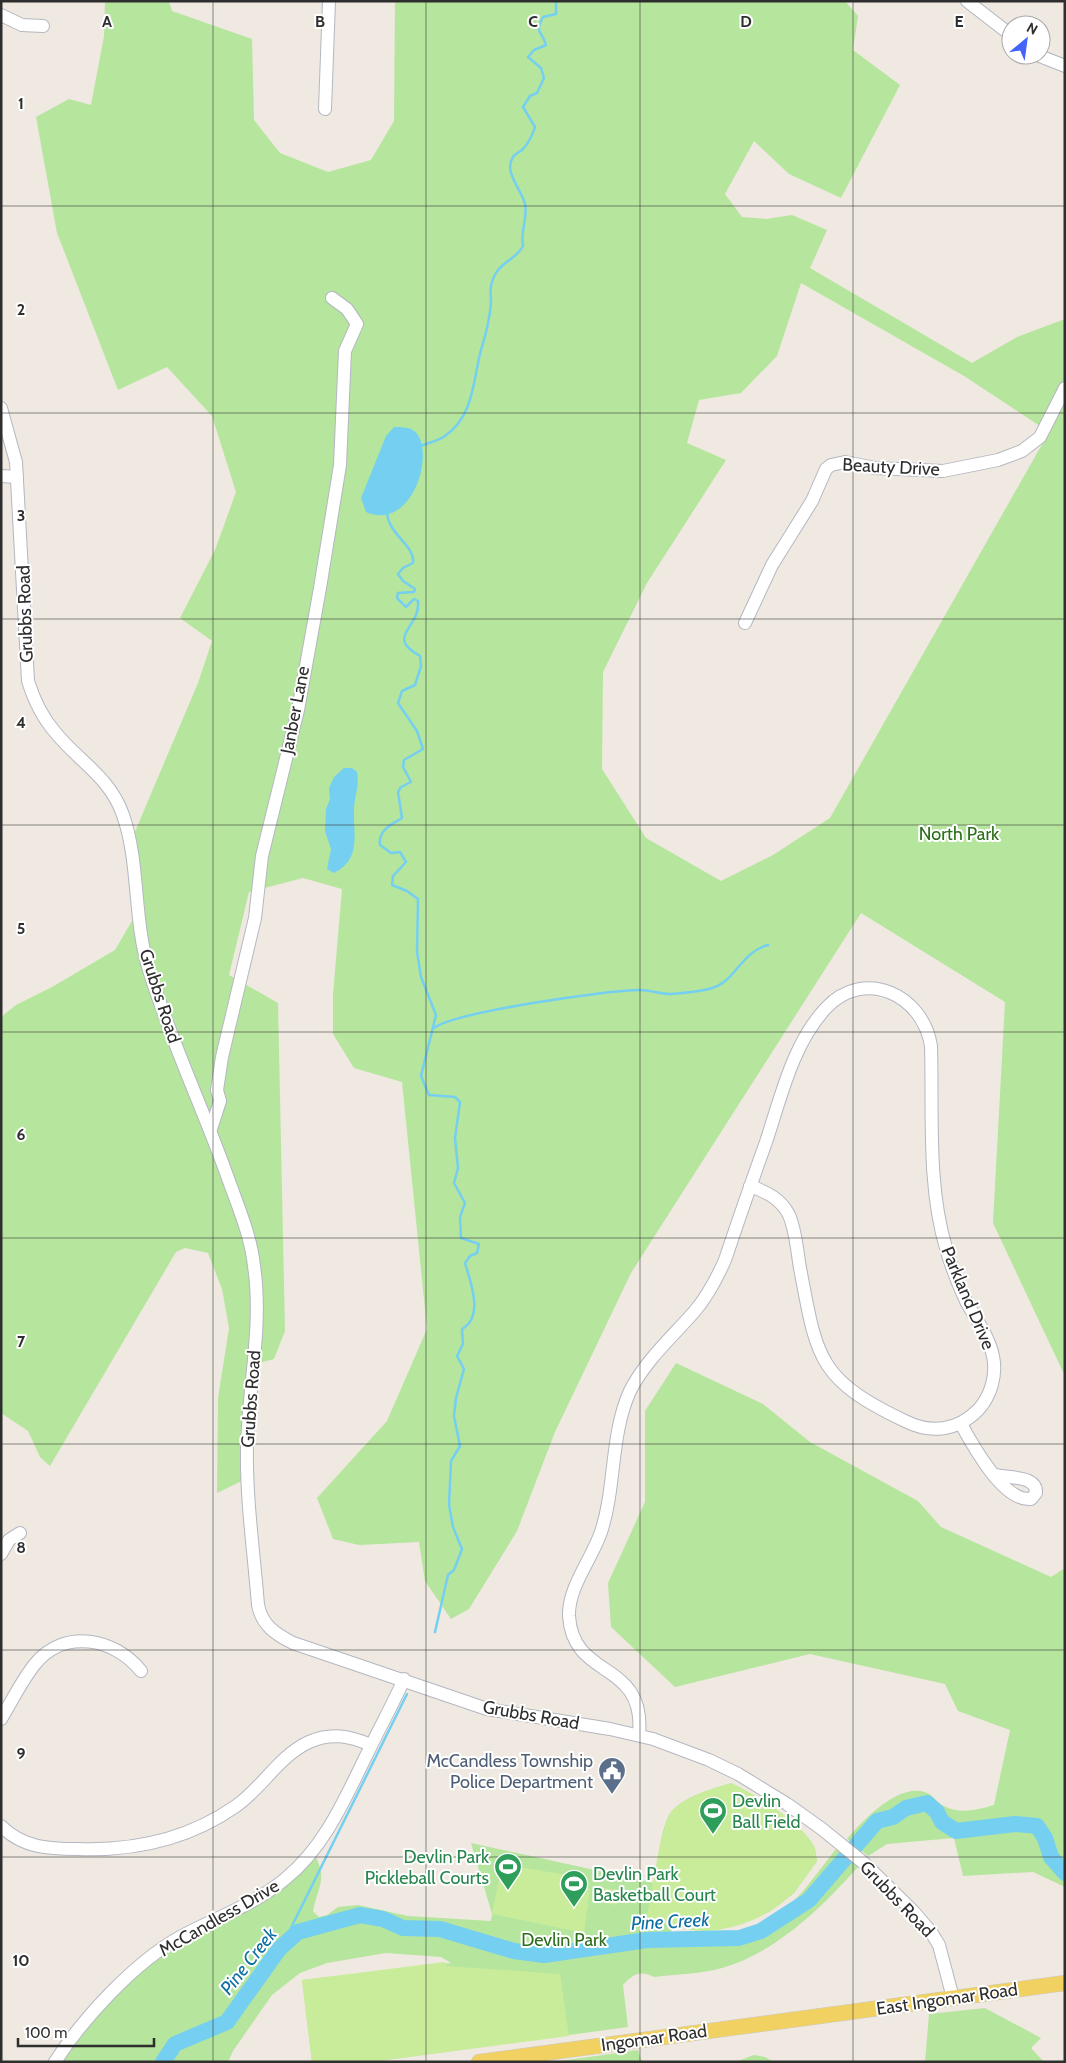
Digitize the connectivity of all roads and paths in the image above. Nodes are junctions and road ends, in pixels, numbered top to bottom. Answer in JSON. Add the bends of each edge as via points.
{"nodes":[{"id":1,"x":329,"y":1,"type":"edge"},
{"id":2,"x":967,"y":1,"type":"edge"},
{"id":3,"x":1,"y":15,"type":"edge"},
{"id":4,"x":43,"y":26,"type":"dead end"},
{"id":5,"x":1001,"y":27,"type":"edge"},
{"id":6,"x":1051,"y":60,"type":"edge"},
{"id":7,"x":1065,"y":66,"type":"edge"},
{"id":8,"x":325,"y":109,"type":"dead end"},
{"id":9,"x":332,"y":298,"type":"dead end"},
{"id":10,"x":1065,"y":388,"type":"edge"},
{"id":11,"x":1,"y":408,"type":"edge"},
{"id":12,"x":1,"y":476,"type":"edge"},
{"id":13,"x":17,"y":478,"type":"junction"},
{"id":14,"x":745,"y":623,"type":"dead end"},
{"id":15,"x":210,"y":1129,"type":"junction"},
{"id":16,"x":750,"y":1186,"type":"junction"},
{"id":17,"x":961,"y":1424,"type":"junction"},
{"id":18,"x":994,"y":1474,"type":"dead end"},
{"id":19,"x":20,"y":1533,"type":"dead end"},
{"id":20,"x":1,"y":1554,"type":"edge"},
{"id":21,"x":140,"y":1670,"type":"dead end"},
{"id":22,"x":404,"y":1679,"type":"junction"},
{"id":23,"x":1,"y":1719,"type":"edge"},
{"id":24,"x":639,"y":1735,"type":"junction"},
{"id":25,"x":371,"y":1745,"type":"junction"},
{"id":26,"x":1,"y":1826,"type":"edge"},
{"id":27,"x":1065,"y":1983,"type":"edge"},
{"id":28,"x":953,"y":1998,"type":"junction"},
{"id":29,"x":830,"y":2014,"type":"joint"},
{"id":30,"x":55,"y":2062,"type":"edge"},
{"id":31,"x":479,"y":2062,"type":"edge"}],
"edges":[{"from":1,"to":8,"type":"street"},
{"from":2,"to":5,"type":"street"},
{"from":3,"to":4,"type":"street","via":[[22,26]]},
{"from":6,"to":7,"type":"street"},
{"from":9,"to":15,"type":"street","name":"Janber Lane","via":[[347,309],[357,324],[345,351],[340,465],[298,710],[262,856],[254,918],[222,1057],[217,1090],[220,1101]]},
{"from":10,"to":14,"type":"street","name":"Beauty Drive","via":[[1040,437],[1022,451],[998,460],[943,471],[876,468],[845,462],[831,465],[772,565]]},
{"from":11,"to":13,"type":"street","name":"Grubbs Road","via":[[16,462]]},
{"from":12,"to":13,"type":"street"},
{"from":13,"to":15,"type":"street","name":"Grubbs Road","via":[[28,680],[38,709],[56,734],[109,787],[123,815],[148,968],[164,1017]]},
{"from":15,"to":22,"type":"street","name":"Grubbs Road","via":[[249,1240],[254,1266],[255,1337],[247,1464],[260,1614],[268,1628],[293,1643]]},
{"from":16,"to":17,"type":"street","via":[[777,1199],[789,1216],[814,1341],[839,1380],[864,1399],[916,1426],[941,1429]]},
{"from":16,"to":17,"type":"street","name":"Parkland Drive","via":[[792,1066],[827,1007],[846,994],[864,989],[890,992],[912,1005],[924,1022],[931,1046],[935,1183],[943,1238],[960,1289],[993,1357],[990,1392],[977,1411]]},
{"from":16,"to":24,"type":"street","name":"Parkland Drive","via":[[725,1260],[710,1288],[641,1374],[629,1394],[621,1418],[605,1519],[571,1599],[569,1615],[574,1636],[590,1660],[631,1690],[639,1707]]},
{"from":17,"to":18,"type":"street","via":[[982,1463]]},
{"from":19,"to":20,"type":"street","via":[[9,1540]]},
{"from":21,"to":23,"type":"street","via":[[121,1652],[103,1643],[89,1640],[63,1644],[36,1663]]},
{"from":22,"to":24,"type":"street","name":"Grubbs Road","via":[[497,1711]]},
{"from":22,"to":25,"type":"street","name":"McCandless Drive"},
{"from":24,"to":28,"type":"street","name":"Grubbs Road","via":[[686,1750],[738,1774],[788,1804],[842,1845],[884,1881],[931,1932],[942,1952]]},
{"from":25,"to":26,"type":"street","via":[[343,1736],[310,1741],[294,1750],[235,1807],[192,1830],[156,1843],[113,1849],[46,1848],[20,1841]]},
{"from":25,"to":30,"type":"street","name":"McCandless Drive","via":[[328,1830],[295,1871],[256,1900],[158,1951],[89,2015]]},
{"from":27,"to":28,"type":"main road","name":"East Ingomar Road"},
{"from":28,"to":29,"type":"main road","name":"East Ingomar Road"},
{"from":29,"to":31,"type":"main road","name":"Ingomar Road"}]}
